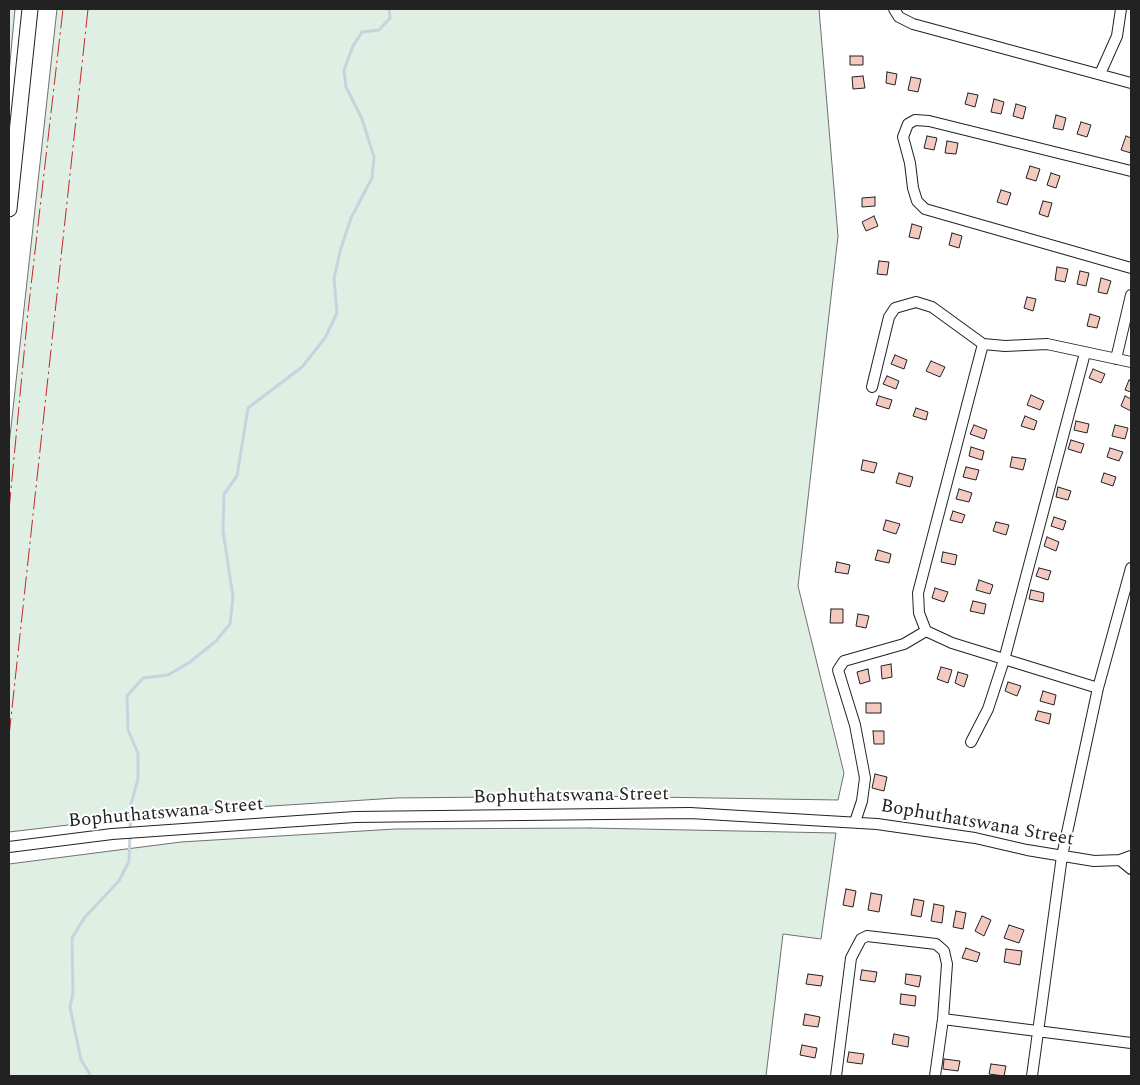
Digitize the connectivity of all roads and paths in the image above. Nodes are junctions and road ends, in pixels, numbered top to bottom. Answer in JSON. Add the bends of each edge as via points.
{"nodes":[{"id":1,"x":30,"y":9,"type":"edge"},
{"id":2,"x":894,"y":9,"type":"edge"},
{"id":3,"x":1122,"y":9,"type":"edge"},
{"id":4,"x":1100,"y":74,"type":"junction"},
{"id":5,"x":1131,"y":82,"type":"edge"},
{"id":6,"x":1131,"y":170,"type":"edge"},
{"id":7,"x":9,"y":209,"type":"edge"},
{"id":8,"x":1131,"y":268,"type":"edge"},
{"id":9,"x":1131,"y":295,"type":"edge"},
{"id":10,"x":983,"y":344,"type":"junction"},
{"id":11,"x":1085,"y":353,"type":"junction"},
{"id":12,"x":1116,"y":359,"type":"junction"},
{"id":13,"x":1131,"y":362,"type":"edge"},
{"id":14,"x":872,"y":387,"type":"dead end"},
{"id":15,"x":1131,"y":568,"type":"edge"},
{"id":16,"x":926,"y":631,"type":"junction"},
{"id":17,"x":1004,"y":660,"type":"junction"},
{"id":18,"x":1098,"y":688,"type":"junction"},
{"id":19,"x":971,"y":742,"type":"dead end"},
{"id":20,"x":855,"y":822,"type":"junction"},
{"id":21,"x":9,"y":847,"type":"edge"},
{"id":22,"x":1062,"y":856,"type":"junction"},
{"id":23,"x":1131,"y":856,"type":"edge"},
{"id":24,"x":1120,"y":860,"type":"junction"},
{"id":25,"x":1131,"y":870,"type":"edge"},
{"id":26,"x":943,"y":1019,"type":"junction"},
{"id":27,"x":1038,"y":1030,"type":"junction"},
{"id":28,"x":1131,"y":1044,"type":"edge"},
{"id":29,"x":836,"y":1076,"type":"edge"},
{"id":30,"x":935,"y":1076,"type":"edge"},
{"id":31,"x":1032,"y":1076,"type":"edge"}],
"edges":[{"from":1,"to":7,"type":"street"},
{"from":2,"to":4,"type":"street","via":[[899,17],[913,24]]},
{"from":3,"to":4,"type":"street","via":[[1117,36]]},
{"from":4,"to":5,"type":"street"},
{"from":6,"to":8,"type":"street","via":[[929,121],[916,120],[908,124],[903,137],[913,188],[917,201],[925,209]]},
{"from":9,"to":12,"type":"street"},
{"from":10,"to":11,"type":"street","via":[[1047,344]]},
{"from":10,"to":14,"type":"street","via":[[932,308],[910,302],[895,308],[889,317]]},
{"from":10,"to":16,"type":"street","via":[[918,594],[919,613]]},
{"from":11,"to":12,"type":"street"},
{"from":11,"to":17,"type":"street"},
{"from":12,"to":13,"type":"street"},
{"from":15,"to":18,"type":"street"},
{"from":16,"to":17,"type":"street"},
{"from":16,"to":20,"type":"street","via":[[904,644],[844,661],[838,670],[856,725],[865,778]]},
{"from":17,"to":18,"type":"street"},
{"from":17,"to":19,"type":"street","via":[[988,709]]},
{"from":18,"to":22,"type":"street"},
{"from":20,"to":21,"type":"street","name":"Bophuthatswana Street","via":[[690,813],[355,817],[112,834]]},
{"from":20,"to":22,"type":"street","name":"Bophuthatswana Street","via":[[975,838]]},
{"from":22,"to":24,"type":"street","name":"Bophuthatswana Street","via":[[1094,861]]},
{"from":22,"to":27,"type":"street"},
{"from":23,"to":24,"type":"street","name":"Bophuthatswana Street"},
{"from":24,"to":25,"type":"street"},
{"from":26,"to":27,"type":"street"},
{"from":26,"to":29,"type":"street","via":[[947,964],[942,948],[936,944],[872,936],[861,939],[852,958]]},
{"from":26,"to":30,"type":"street"},
{"from":27,"to":28,"type":"street"},
{"from":27,"to":31,"type":"street"}]}
